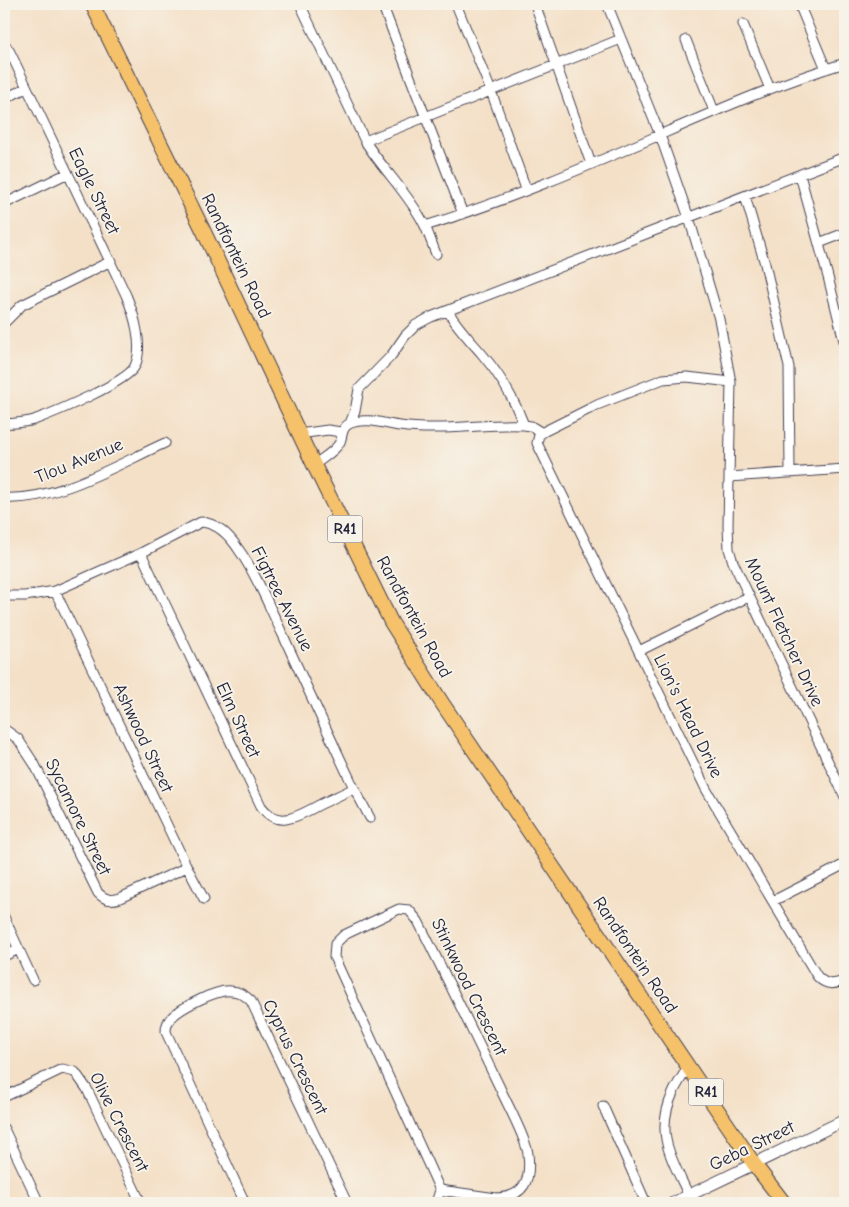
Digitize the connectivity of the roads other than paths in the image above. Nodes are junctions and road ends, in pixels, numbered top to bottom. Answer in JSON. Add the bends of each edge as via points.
{"nodes":[{"id":1,"x":92,"y":4,"type":"edge"},
{"id":2,"x":300,"y":4,"type":"edge"},
{"id":3,"x":382,"y":4,"type":"edge"},
{"id":4,"x":456,"y":4,"type":"edge"},
{"id":5,"x":535,"y":4,"type":"edge"},
{"id":6,"x":607,"y":4,"type":"edge"},
{"id":7,"x":799,"y":4,"type":"edge"},
{"id":8,"x":742,"y":24,"type":"dead end"},
{"id":9,"x":621,"y":39,"type":"junction"},
{"id":10,"x":686,"y":40,"type":"dead end"},
{"id":11,"x":4,"y":43,"type":"edge"},
{"id":12,"x":845,"y":63,"type":"edge"},
{"id":13,"x":557,"y":65,"type":"junction"},
{"id":14,"x":826,"y":69,"type":"junction"},
{"id":15,"x":26,"y":88,"type":"junction"},
{"id":16,"x":770,"y":89,"type":"junction"},
{"id":17,"x":491,"y":91,"type":"junction"},
{"id":18,"x":4,"y":99,"type":"edge"},
{"id":19,"x":714,"y":111,"type":"junction"},
{"id":20,"x":426,"y":116,"type":"junction"},
{"id":21,"x":660,"y":135,"type":"junction"},
{"id":22,"x":365,"y":141,"type":"junction"},
{"id":23,"x":845,"y":157,"type":"edge"},
{"id":24,"x":591,"y":164,"type":"junction"},
{"id":25,"x":68,"y":173,"type":"junction"},
{"id":26,"x":800,"y":175,"type":"junction"},
{"id":27,"x":526,"y":190,"type":"junction"},
{"id":28,"x":745,"y":196,"type":"junction"},
{"id":29,"x":4,"y":204,"type":"edge"},
{"id":30,"x":463,"y":214,"type":"junction"},
{"id":31,"x":689,"y":218,"type":"junction"},
{"id":32,"x":425,"y":226,"type":"junction"},
{"id":33,"x":845,"y":233,"type":"edge"},
{"id":34,"x":819,"y":243,"type":"junction"},
{"id":35,"x":436,"y":254,"type":"dead end"},
{"id":36,"x":110,"y":261,"type":"junction"},
{"id":37,"x":845,"y":302,"type":"edge"},
{"id":38,"x":836,"y":306,"type":"junction"},
{"id":39,"x":448,"y":311,"type":"junction"},
{"id":40,"x":5,"y":322,"type":"dead end"},
{"id":41,"x":845,"y":346,"type":"edge"},
{"id":42,"x":731,"y":382,"type":"junction"},
{"id":43,"x":350,"y":423,"type":"junction"},
{"id":44,"x":4,"y":424,"type":"edge"},
{"id":45,"x":524,"y":425,"type":"junction"},
{"id":46,"x":341,"y":432,"type":"junction"},
{"id":47,"x":542,"y":433,"type":"junction"},
{"id":48,"x":299,"y":434,"type":"junction"},
{"id":49,"x":165,"y":443,"type":"dead end"},
{"id":50,"x":314,"y":465,"type":"junction"},
{"id":51,"x":845,"y":469,"type":"edge"},
{"id":52,"x":790,"y":473,"type":"junction"},
{"id":53,"x":728,"y":477,"type":"junction"},
{"id":54,"x":4,"y":498,"type":"edge"},
{"id":55,"x":141,"y":553,"type":"junction"},
{"id":56,"x":55,"y":590,"type":"junction"},
{"id":57,"x":4,"y":596,"type":"edge"},
{"id":58,"x":748,"y":597,"type":"junction"},
{"id":59,"x":639,"y":651,"type":"junction"},
{"id":60,"x":4,"y":729,"type":"edge"},
{"id":61,"x":354,"y":788,"type":"junction"},
{"id":62,"x":845,"y":797,"type":"edge"},
{"id":63,"x":370,"y":818,"type":"dead end"},
{"id":64,"x":845,"y":864,"type":"edge"},
{"id":65,"x":187,"y":867,"type":"junction"},
{"id":66,"x":204,"y":899,"type":"dead end"},
{"id":67,"x":773,"y":901,"type":"junction"},
{"id":68,"x":4,"y":917,"type":"edge"},
{"id":69,"x":19,"y":949,"type":"junction"},
{"id":70,"x":4,"y":956,"type":"edge"},
{"id":71,"x":33,"y":980,"type":"dead end"},
{"id":72,"x":845,"y":980,"type":"edge"},
{"id":73,"x":689,"y":1066,"type":"junction"},
{"id":74,"x":4,"y":1097,"type":"edge"},
{"id":75,"x":603,"y":1106,"type":"dead end"},
{"id":76,"x":845,"y":1120,"type":"edge"},
{"id":77,"x":4,"y":1129,"type":"edge"},
{"id":78,"x":754,"y":1164,"type":"junction"},
{"id":79,"x":440,"y":1190,"type":"junction"},
{"id":80,"x":689,"y":1196,"type":"junction"},
{"id":81,"x":39,"y":1203,"type":"edge"},
{"id":82,"x":142,"y":1203,"type":"edge"},
{"id":83,"x":245,"y":1203,"type":"edge"},
{"id":84,"x":347,"y":1203,"type":"edge"},
{"id":85,"x":436,"y":1203,"type":"edge"},
{"id":86,"x":646,"y":1203,"type":"edge"},
{"id":87,"x":673,"y":1203,"type":"edge"},
{"id":88,"x":784,"y":1203,"type":"edge"}],
"edges":[{"from":1,"to":48,"type":"main road","name":"Randfontein Road","number":"R41"},
{"from":2,"to":22,"type":"street"},
{"from":3,"to":20,"type":"street"},
{"from":4,"to":17,"type":"street"},
{"from":5,"to":13,"type":"street"},
{"from":6,"to":9,"type":"street","name":"Mount Fletcher Drive"},
{"from":7,"to":14,"type":"street"},
{"from":8,"to":16,"type":"street"},
{"from":9,"to":13,"type":"street"},
{"from":9,"to":21,"type":"street","name":"Mount Fletcher Drive"},
{"from":10,"to":19,"type":"street"},
{"from":11,"to":15,"type":"street","name":"Eagle Street"},
{"from":12,"to":14,"type":"street"},
{"from":13,"to":17,"type":"street"},
{"from":13,"to":24,"type":"street"},
{"from":14,"to":16,"type":"street"},
{"from":15,"to":18,"type":"street"},
{"from":15,"to":25,"type":"street","name":"Eagle Street"},
{"from":16,"to":19,"type":"street"},
{"from":17,"to":20,"type":"street"},
{"from":17,"to":27,"type":"street"},
{"from":19,"to":21,"type":"street"},
{"from":20,"to":22,"type":"street"},
{"from":20,"to":30,"type":"street"},
{"from":21,"to":24,"type":"street"},
{"from":21,"to":31,"type":"street","name":"Mount Fletcher Drive"},
{"from":22,"to":32,"type":"street"},
{"from":23,"to":26,"type":"street"},
{"from":24,"to":27,"type":"street"},
{"from":25,"to":29,"type":"street"},
{"from":25,"to":36,"type":"street","name":"Eagle Street"},
{"from":26,"to":28,"type":"street"},
{"from":26,"to":34,"type":"street"},
{"from":27,"to":30,"type":"street"},
{"from":28,"to":31,"type":"street"},
{"from":28,"to":52,"type":"street","via":[[789,367]]},
{"from":30,"to":32,"type":"street"},
{"from":31,"to":39,"type":"street"},
{"from":31,"to":42,"type":"street","name":"Mount Fletcher Drive","via":[[719,319]]},
{"from":32,"to":35,"type":"street"},
{"from":33,"to":34,"type":"street"},
{"from":34,"to":38,"type":"street"},
{"from":36,"to":40,"type":"street","via":[[22,305]]},
{"from":36,"to":44,"type":"street","name":"Eagle Street","via":[[131,307],[137,334],[138,358],[130,374],[34,420]]},
{"from":37,"to":38,"type":"street"},
{"from":38,"to":41,"type":"street"},
{"from":39,"to":43,"type":"street","via":[[416,325],[366,380],[359,389]]},
{"from":39,"to":45,"type":"street","via":[[506,386]]},
{"from":42,"to":47,"type":"street","via":[[687,376],[663,379],[597,405]]},
{"from":42,"to":53,"type":"street","name":"Mount Fletcher Drive"},
{"from":43,"to":45,"type":"street","via":[[366,421],[440,428]]},
{"from":43,"to":46,"type":"street"},
{"from":45,"to":47,"type":"street"},
{"from":46,"to":48,"type":"street","via":[[328,430]]},
{"from":46,"to":50,"type":"street","via":[[340,442]]},
{"from":47,"to":59,"type":"street","name":"Lion's Head Drive","via":[[537,443],[541,453]]},
{"from":48,"to":50,"type":"main road","name":"Randfontein Road","number":"R41"},
{"from":49,"to":54,"type":"street","name":"Tlou Avenue","via":[[70,487],[36,497]]},
{"from":50,"to":73,"type":"main road","name":"Randfontein Road","number":"R41","via":[[391,622],[427,681]]},
{"from":51,"to":52,"type":"street"},
{"from":52,"to":53,"type":"street"},
{"from":53,"to":58,"type":"street","name":"Mount Fletcher Drive","via":[[730,552]]},
{"from":55,"to":56,"type":"street","name":"Figtree Avenue"},
{"from":55,"to":61,"type":"street","name":"Figtree Avenue","via":[[201,522],[210,522],[232,540],[261,590]]},
{"from":55,"to":61,"type":"street","name":"Elm Street","via":[[266,814],[278,819],[294,818]]},
{"from":56,"to":57,"type":"street","name":"Figtree Avenue"},
{"from":56,"to":65,"type":"street","name":"Ashwood Street"},
{"from":58,"to":59,"type":"street"},
{"from":58,"to":62,"type":"street","name":"Mount Fletcher Drive"},
{"from":59,"to":67,"type":"street","name":"Lion's Head Drive","via":[[706,789]]},
{"from":60,"to":65,"type":"street","name":"Sycamore Street","via":[[18,739],[35,765],[102,898],[120,898]]},
{"from":61,"to":63,"type":"street","name":"Figtree Avenue"},
{"from":64,"to":67,"type":"street"},
{"from":65,"to":66,"type":"street","name":"Ashwood Street"},
{"from":67,"to":72,"type":"street","name":"Lion's Head Drive","via":[[822,981],[834,984]]},
{"from":68,"to":69,"type":"street"},
{"from":69,"to":70,"type":"street"},
{"from":69,"to":71,"type":"street"},
{"from":73,"to":78,"type":"main road","name":"Randfontein Road","number":"R41"},
{"from":73,"to":80,"type":"street","via":[[673,1092],[664,1126],[666,1144]]},
{"from":74,"to":82,"type":"street","name":"Olive Crescent","via":[[62,1069],[76,1072],[87,1088]]},
{"from":75,"to":86,"type":"street"},
{"from":76,"to":78,"type":"street","name":"Geba Street"},
{"from":77,"to":81,"type":"street"},
{"from":78,"to":80,"type":"street","name":"Geba Street"},
{"from":78,"to":88,"type":"main road","name":"Randfontein Road","number":"R41"},
{"from":79,"to":79,"type":"street","name":"Stinkwood Crescent","via":[[334,957],[335,944],[344,935],[399,909],[409,910],[418,921],[527,1148],[528,1175],[521,1192],[515,1195],[496,1198]]},
{"from":79,"to":85,"type":"street"},
{"from":80,"to":87,"type":"street","name":"Geba Street"},
{"from":83,"to":84,"type":"street","name":"Cyprus Crescent","via":[[166,1032],[167,1024],[176,1013],[222,991],[232,990],[251,1001]]}]}
